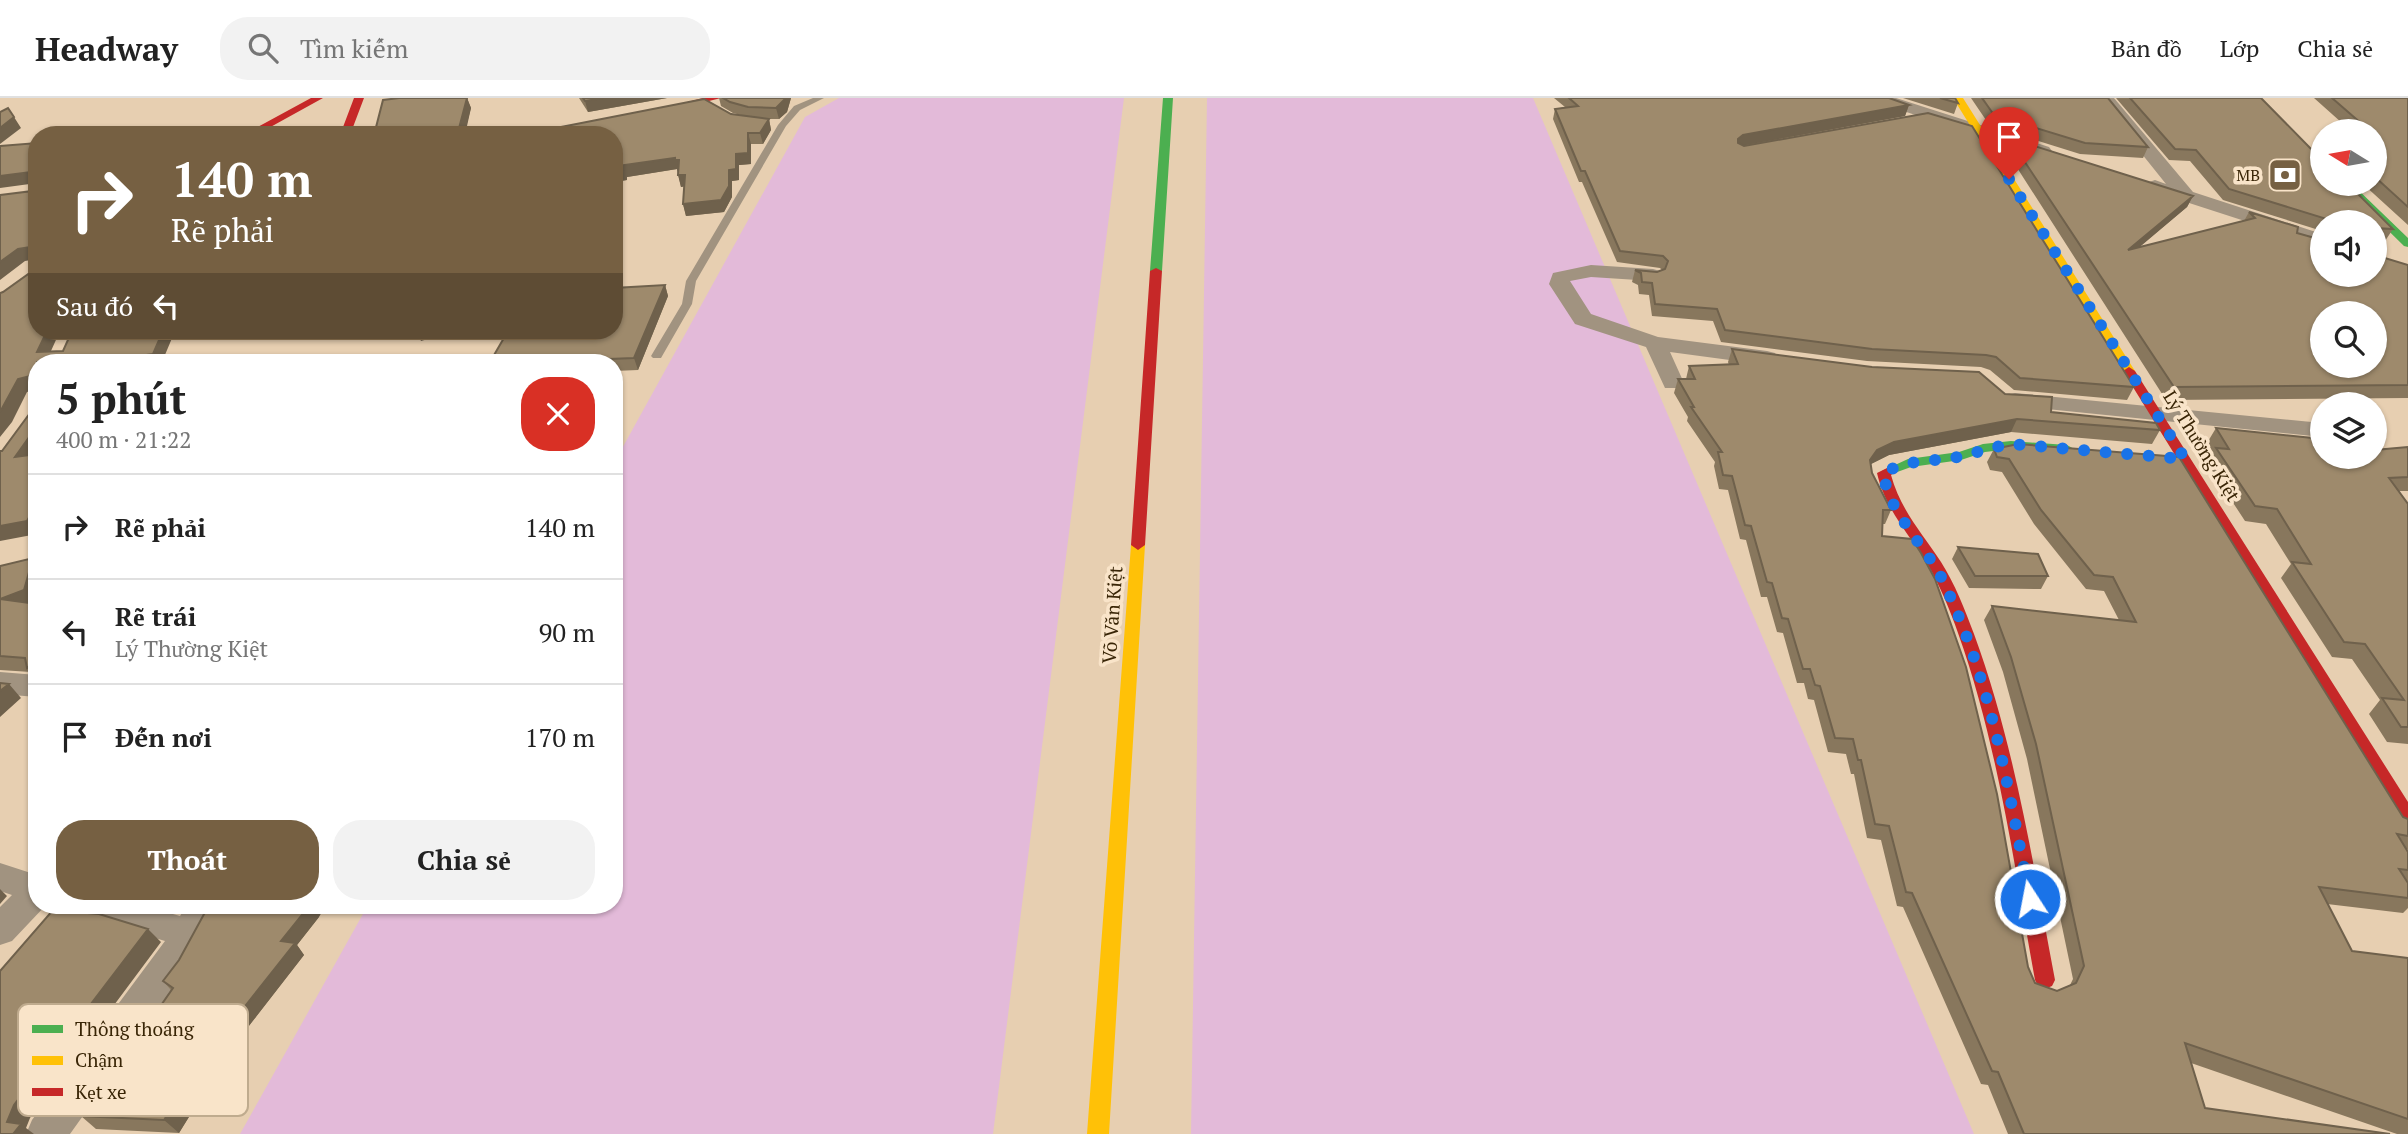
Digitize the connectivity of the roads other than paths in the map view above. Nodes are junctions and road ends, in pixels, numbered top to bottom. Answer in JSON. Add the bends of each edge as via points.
{"nodes":[{"id":1,"x":318,"y":98,"type":"edge"},
{"id":2,"x":359,"y":98,"type":"edge"},
{"id":3,"x":820,"y":98,"type":"edge"},
{"id":4,"x":1168,"y":98,"type":"edge"},
{"id":5,"x":1880,"y":98,"type":"edge"},
{"id":6,"x":1958,"y":98,"type":"edge"},
{"id":7,"x":2105,"y":98,"type":"edge"},
{"id":8,"x":711,"y":102,"type":"edge"},
{"id":9,"x":639,"y":114,"type":"edge"},
{"id":10,"x":265,"y":126,"type":"edge"},
{"id":11,"x":348,"y":126,"type":"edge"},
{"id":12,"x":1979,"y":132,"type":"junction"},
{"id":13,"x":2057,"y":156,"type":"edge"},
{"id":14,"x":2134,"y":180,"type":"edge"},
{"id":15,"x":2186,"y":196,"type":"junction"},
{"id":16,"x":2358,"y":196,"type":"edge"},
{"id":17,"x":2310,"y":236,"type":"edge"},
{"id":18,"x":2408,"y":244,"type":"edge"},
{"id":19,"x":1653,"y":275,"type":"edge"},
{"id":20,"x":1656,"y":343,"type":"junction"},
{"id":21,"x":657,"y":356,"type":"dead end"},
{"id":22,"x":1788,"y":360,"type":"edge"},
{"id":23,"x":1673,"y":383,"type":"dead end"},
{"id":24,"x":1998,"y":392,"type":"edge"},
{"id":25,"x":2158,"y":414,"type":"junction"},
{"id":26,"x":2310,"y":429,"type":"edge"},
{"id":27,"x":2088,"y":451,"type":"edge"},
{"id":28,"x":2157,"y":457,"type":"edge"},
{"id":29,"x":2185,"y":459,"type":"junction"},
{"id":30,"x":0,"y":683,"type":"edge"},
{"id":31,"x":28,"y":685,"type":"edge"},
{"id":32,"x":2408,"y":817,"type":"edge"},
{"id":33,"x":0,"y":877,"type":"edge"},
{"id":34,"x":28,"y":887,"type":"edge"},
{"id":35,"x":28,"y":900,"type":"edge"},
{"id":36,"x":158,"y":914,"type":"edge"},
{"id":37,"x":196,"y":919,"type":"edge"},
{"id":38,"x":0,"y":930,"type":"edge"},
{"id":39,"x":2045,"y":980,"type":"dead end"},
{"id":40,"x":141,"y":1004,"type":"edge"},
{"id":41,"x":59,"y":1116,"type":"edge"},
{"id":42,"x":46,"y":1134,"type":"edge"},
{"id":43,"x":1098,"y":1134,"type":"edge"}],
"edges":[{"from":1,"to":10,"type":"street"},
{"from":2,"to":11,"type":"street"},
{"from":3,"to":21,"type":"lane","via":[[797,108],[777,125],[691,281],[687,304]]},
{"from":4,"to":43,"type":"street","name":"Võ Văn Kiệt"},
{"from":5,"to":12,"type":"street","via":[[1925,118]]},
{"from":6,"to":12,"type":"street","name":"Lý Thường Kiệt"},
{"from":7,"to":15,"type":"street"},
{"from":8,"to":9,"type":"street"},
{"from":12,"to":13,"type":"street"},
{"from":12,"to":25,"type":"street","name":"Lý Thường Kiệt"},
{"from":14,"to":15,"type":"street"},
{"from":15,"to":17,"type":"street"},
{"from":16,"to":18,"type":"street"},
{"from":19,"to":20,"type":"street","via":[[1591,271],[1560,277],[1559,284],[1583,319]]},
{"from":20,"to":22,"type":"street"},
{"from":20,"to":23,"type":"street"},
{"from":24,"to":25,"type":"street","via":[[2007,400]]},
{"from":25,"to":26,"type":"street"},
{"from":25,"to":29,"type":"street","name":"Lý Thường Kiệt"},
{"from":27,"to":39,"type":"street","via":[[2011,444],[1908,463],[1884,473],[1892,500],[1954,604],[1985,687]]},
{"from":28,"to":29,"type":"street"},
{"from":29,"to":32,"type":"street","name":"Lý Thường Kiệt"},
{"from":30,"to":31,"type":"street"},
{"from":33,"to":34,"type":"street"},
{"from":35,"to":38,"type":"street"},
{"from":36,"to":37,"type":"street"},
{"from":37,"to":40,"type":"street"},
{"from":41,"to":42,"type":"street"}]}
